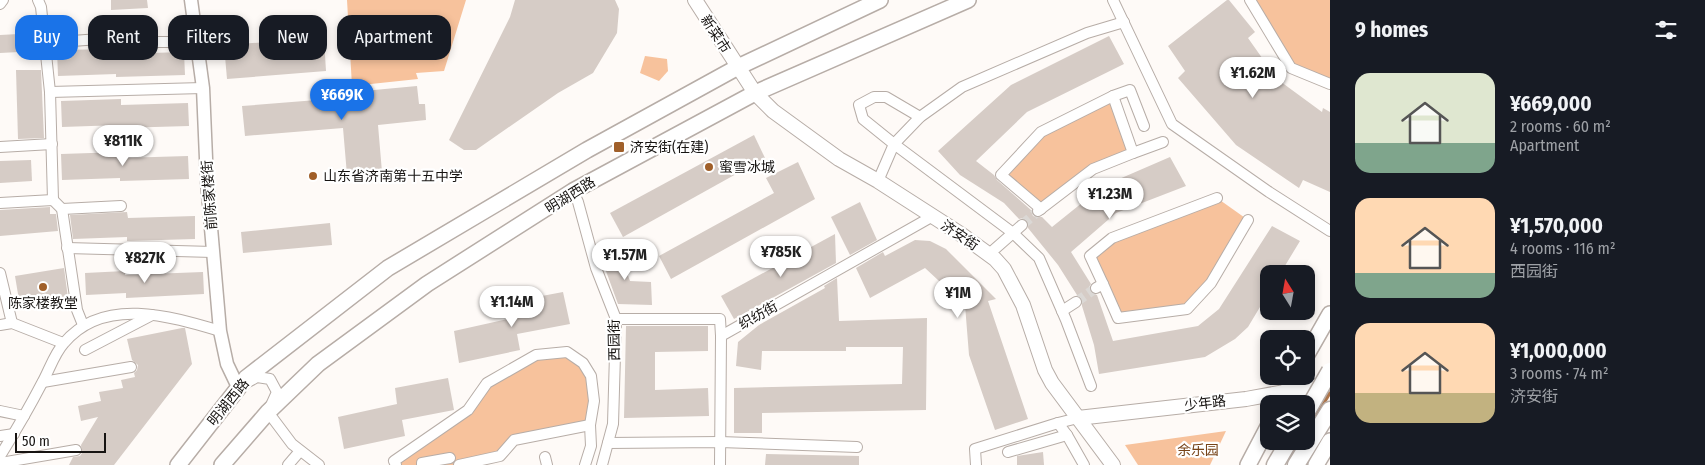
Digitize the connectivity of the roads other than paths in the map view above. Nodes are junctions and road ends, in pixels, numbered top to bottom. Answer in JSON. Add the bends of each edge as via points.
{"nodes":[{"id":1,"x":3,"y":0,"type":"edge"},
{"id":2,"x":38,"y":0,"type":"edge"},
{"id":3,"x":191,"y":0,"type":"edge"},
{"id":4,"x":695,"y":0,"type":"edge"},
{"id":5,"x":880,"y":0,"type":"edge"},
{"id":6,"x":968,"y":0,"type":"edge"},
{"id":7,"x":1114,"y":0,"type":"edge"},
{"id":8,"x":1250,"y":0,"type":"edge"},
{"id":9,"x":0,"y":4,"type":"edge"},
{"id":10,"x":42,"y":15,"type":"edge"},
{"id":11,"x":193,"y":15,"type":"edge"},
{"id":12,"x":1124,"y":22,"type":"junction"},
{"id":13,"x":78,"y":41,"type":"edge"},
{"id":14,"x":168,"y":42,"type":"edge"},
{"id":15,"x":47,"y":60,"type":"edge"},
{"id":16,"x":199,"y":60,"type":"edge"},
{"id":17,"x":738,"y":67,"type":"junction"},
{"id":18,"x":1330,"y":84,"type":"edge"},
{"id":19,"x":203,"y":88,"type":"junction"},
{"id":20,"x":50,"y":92,"type":"junction"},
{"id":21,"x":755,"y":92,"type":"junction"},
{"id":22,"x":1112,"y":96,"type":"junction"},
{"id":23,"x":920,"y":116,"type":"junction"},
{"id":24,"x":1144,"y":126,"type":"dead end"},
{"id":25,"x":1163,"y":142,"type":"dead end"},
{"id":26,"x":52,"y":144,"type":"junction"},
{"id":27,"x":894,"y":144,"type":"junction"},
{"id":28,"x":0,"y":147,"type":"edge"},
{"id":29,"x":1133,"y":153,"type":"junction"},
{"id":30,"x":878,"y":181,"type":"junction"},
{"id":31,"x":573,"y":191,"type":"junction"},
{"id":32,"x":1217,"y":198,"type":"dead end"},
{"id":33,"x":53,"y":200,"type":"junction"},
{"id":34,"x":0,"y":203,"type":"edge"},
{"id":35,"x":121,"y":206,"type":"dead end"},
{"id":36,"x":62,"y":209,"type":"junction"},
{"id":37,"x":933,"y":216,"type":"junction"},
{"id":38,"x":1248,"y":220,"type":"dead end"},
{"id":39,"x":1022,"y":225,"type":"tunnel mouth"},
{"id":40,"x":1330,"y":231,"type":"edge"},
{"id":41,"x":1014,"y":233,"type":"junction"},
{"id":42,"x":68,"y":248,"type":"junction"},
{"id":43,"x":213,"y":252,"type":"junction"},
{"id":44,"x":988,"y":255,"type":"junction"},
{"id":45,"x":0,"y":273,"type":"edge"},
{"id":46,"x":1076,"y":302,"type":"tunnel mouth"},
{"id":47,"x":1062,"y":312,"type":"junction"},
{"id":48,"x":1330,"y":314,"type":"edge"},
{"id":49,"x":152,"y":315,"type":"junction"},
{"id":50,"x":616,"y":319,"type":"junction"},
{"id":51,"x":12,"y":323,"type":"junction"},
{"id":52,"x":0,"y":325,"type":"edge"},
{"id":53,"x":83,"y":325,"type":"junction"},
{"id":54,"x":220,"y":331,"type":"junction"},
{"id":55,"x":721,"y":336,"type":"junction"},
{"id":56,"x":1315,"y":340,"type":"edge"},
{"id":57,"x":63,"y":344,"type":"junction"},
{"id":58,"x":85,"y":350,"type":"dead end"},
{"id":59,"x":1330,"y":365,"type":"edge"},
{"id":60,"x":131,"y":368,"type":"dead end"},
{"id":61,"x":1330,"y":371,"type":"edge"},
{"id":62,"x":43,"y":382,"type":"junction"},
{"id":63,"x":1091,"y":386,"type":"dead end"},
{"id":64,"x":238,"y":387,"type":"junction"},
{"id":65,"x":1322,"y":390,"type":"edge"},
{"id":66,"x":1297,"y":395,"type":"edge"},
{"id":67,"x":1260,"y":400,"type":"edge"},
{"id":68,"x":1330,"y":410,"type":"edge"},
{"id":69,"x":0,"y":411,"type":"edge"},
{"id":70,"x":268,"y":412,"type":"junction"},
{"id":71,"x":24,"y":416,"type":"junction"},
{"id":72,"x":1078,"y":418,"type":"junction"},
{"id":73,"x":1058,"y":423,"type":"junction"},
{"id":74,"x":590,"y":425,"type":"junction"},
{"id":75,"x":14,"y":434,"type":"junction"},
{"id":76,"x":1067,"y":435,"type":"junction"},
{"id":77,"x":0,"y":436,"type":"edge"},
{"id":78,"x":1330,"y":441,"type":"edge"},
{"id":79,"x":720,"y":442,"type":"junction"},
{"id":80,"x":1260,"y":442,"type":"edge"},
{"id":81,"x":608,"y":443,"type":"junction"},
{"id":82,"x":857,"y":447,"type":"dead end"},
{"id":83,"x":76,"y":450,"type":"dead end"},
{"id":84,"x":1285,"y":450,"type":"edge"},
{"id":85,"x":300,"y":451,"type":"junction"},
{"id":86,"x":1008,"y":452,"type":"dead end"},
{"id":87,"x":0,"y":456,"type":"edge"},
{"id":88,"x":450,"y":458,"type":"dead end"},
{"id":89,"x":0,"y":463,"type":"edge"},
{"id":90,"x":178,"y":465,"type":"edge"},
{"id":91,"x":222,"y":465,"type":"edge"},
{"id":92,"x":288,"y":465,"type":"edge"},
{"id":93,"x":319,"y":465,"type":"edge"},
{"id":94,"x":396,"y":465,"type":"edge"},
{"id":95,"x":422,"y":465,"type":"edge"},
{"id":96,"x":459,"y":465,"type":"edge"},
{"id":97,"x":585,"y":465,"type":"edge"},
{"id":98,"x":602,"y":465,"type":"edge"},
{"id":99,"x":720,"y":465,"type":"edge"},
{"id":100,"x":976,"y":465,"type":"edge"},
{"id":101,"x":1084,"y":465,"type":"edge"},
{"id":102,"x":1113,"y":465,"type":"edge"},
{"id":103,"x":1248,"y":465,"type":"edge"},
{"id":104,"x":1276,"y":465,"type":"edge"},
{"id":105,"x":1296,"y":465,"type":"edge"},
{"id":106,"x":1316,"y":465,"type":"edge"}],
"edges":[{"from":1,"to":9,"type":"street"},
{"from":2,"to":10,"type":"street"},
{"from":3,"to":11,"type":"street","name":"前陈家楼街"},
{"from":4,"to":17,"type":"main road","name":"新菜市"},
{"from":5,"to":17,"type":"main road","name":"明湖西路"},
{"from":6,"to":21,"type":"main road","name":"明湖西路"},
{"from":7,"to":12,"type":"street"},
{"from":8,"to":18,"type":"street","via":[[1291,68]]},
{"from":12,"to":23,"type":"street","via":[[962,87]]},
{"from":12,"to":40,"type":"street","via":[[1172,124]]},
{"from":13,"to":14,"type":"street","via":[[113,38],[125,42]]},
{"from":15,"to":20,"type":"street"},
{"from":16,"to":19,"type":"street","name":"前陈家楼街"},
{"from":17,"to":21,"type":"main road","name":"济安街"},
{"from":17,"to":64,"type":"main road","name":"明湖西路","via":[[587,150],[388,268]]},
{"from":19,"to":20,"type":"street"},
{"from":19,"to":43,"type":"street","name":"前陈家楼街"},
{"from":20,"to":26,"type":"street"},
{"from":21,"to":30,"type":"main road","name":"济安街","via":[[773,111],[806,136]]},
{"from":21,"to":31,"type":"main road","name":"明湖西路"},
{"from":22,"to":24,"type":"street","via":[[1130,90]]},
{"from":22,"to":29,"type":"street"},
{"from":22,"to":29,"type":"street","via":[[1041,132],[1001,175],[1039,210],[1093,169]]},
{"from":23,"to":27,"type":"street"},
{"from":23,"to":27,"type":"street","via":[[886,97],[874,96],[859,105],[864,120]]},
{"from":25,"to":29,"type":"street"},
{"from":26,"to":28,"type":"street"},
{"from":26,"to":33,"type":"street"},
{"from":27,"to":30,"type":"street"},
{"from":27,"to":41,"type":"street"},
{"from":30,"to":37,"type":"main road","name":"济安街"},
{"from":31,"to":50,"type":"street","name":"西园街","via":[[596,268]]},
{"from":31,"to":70,"type":"main road","name":"明湖西路","via":[[426,284],[318,364]]},
{"from":32,"to":38,"type":"street","via":[[1112,238],[1090,256],[1100,286],[1118,318],[1187,310],[1211,283]]},
{"from":33,"to":34,"type":"street"},
{"from":33,"to":36,"type":"street"},
{"from":35,"to":36,"type":"street"},
{"from":36,"to":42,"type":"street"},
{"from":37,"to":44,"type":"main road","name":"济安街"},
{"from":37,"to":55,"type":"street","name":"织纺街"},
{"from":39,"to":41,"type":"street"},
{"from":41,"to":44,"type":"street"},
{"from":41,"to":47,"type":"street","via":[[1039,258]]},
{"from":42,"to":43,"type":"street"},
{"from":42,"to":53,"type":"street","via":[[77,310]]},
{"from":43,"to":54,"type":"street","name":"前陈家楼街"},
{"from":44,"to":72,"type":"main road","name":"济安街","via":[[1004,269],[1018,294],[1045,370]]},
{"from":45,"to":51,"type":"street"},
{"from":46,"to":47,"type":"street"},
{"from":47,"to":63,"type":"street"},
{"from":48,"to":56,"type":"main road"},
{"from":49,"to":53,"type":"street","via":[[105,316]]},
{"from":49,"to":54,"type":"street","via":[[181,319]]},
{"from":49,"to":58,"type":"street"},
{"from":50,"to":55,"type":"street","via":[[720,319]]},
{"from":50,"to":81,"type":"street","name":"西园街","via":[[613,424]]},
{"from":51,"to":52,"type":"street"},
{"from":51,"to":57,"type":"street"},
{"from":53,"to":57,"type":"street"},
{"from":54,"to":64,"type":"street","name":"前陈家楼街","via":[[226,364]]},
{"from":55,"to":79,"type":"street"},
{"from":57,"to":62,"type":"street"},
{"from":59,"to":65,"type":"highway","bridge":true},
{"from":60,"to":62,"type":"street"},
{"from":61,"to":65,"type":"highway","bridge":true},
{"from":62,"to":71,"type":"street"},
{"from":64,"to":70,"type":"street","via":[[257,377],[270,380],[277,392]]},
{"from":64,"to":90,"type":"main road","name":"明湖西路"},
{"from":65,"to":66,"type":"main road","name":"少年路"},
{"from":67,"to":72,"type":"main road","name":"少年路"},
{"from":68,"to":105,"type":"highway"},
{"from":69,"to":71,"type":"street"},
{"from":70,"to":85,"type":"street"},
{"from":70,"to":91,"type":"main road","name":"明湖西路"},
{"from":71,"to":75,"type":"street"},
{"from":72,"to":73,"type":"street"},
{"from":72,"to":102,"type":"main road","name":"济安街"},
{"from":73,"to":76,"type":"street"},
{"from":73,"to":100,"type":"street","via":[[975,449]]},
{"from":74,"to":94,"type":"street","via":[[593,392],[591,376],[583,363],[567,352],[536,355],[487,383],[468,410],[394,462]]},
{"from":74,"to":96,"type":"street","via":[[514,440],[500,456]]},
{"from":74,"to":97,"type":"street","via":[[591,446]]},
{"from":75,"to":77,"type":"street"},
{"from":75,"to":87,"type":"street"},
{"from":76,"to":86,"type":"street"},
{"from":76,"to":101,"type":"street"},
{"from":78,"to":106,"type":"main road"},
{"from":79,"to":81,"type":"street"},
{"from":79,"to":82,"type":"street"},
{"from":79,"to":99,"type":"street"},
{"from":80,"to":103,"type":"main road"},
{"from":81,"to":98,"type":"street","name":"西园街"},
{"from":83,"to":89,"type":"street"},
{"from":84,"to":104,"type":"highway"},
{"from":85,"to":92,"type":"street"},
{"from":85,"to":93,"type":"street"},
{"from":88,"to":95,"type":"street"}]}
